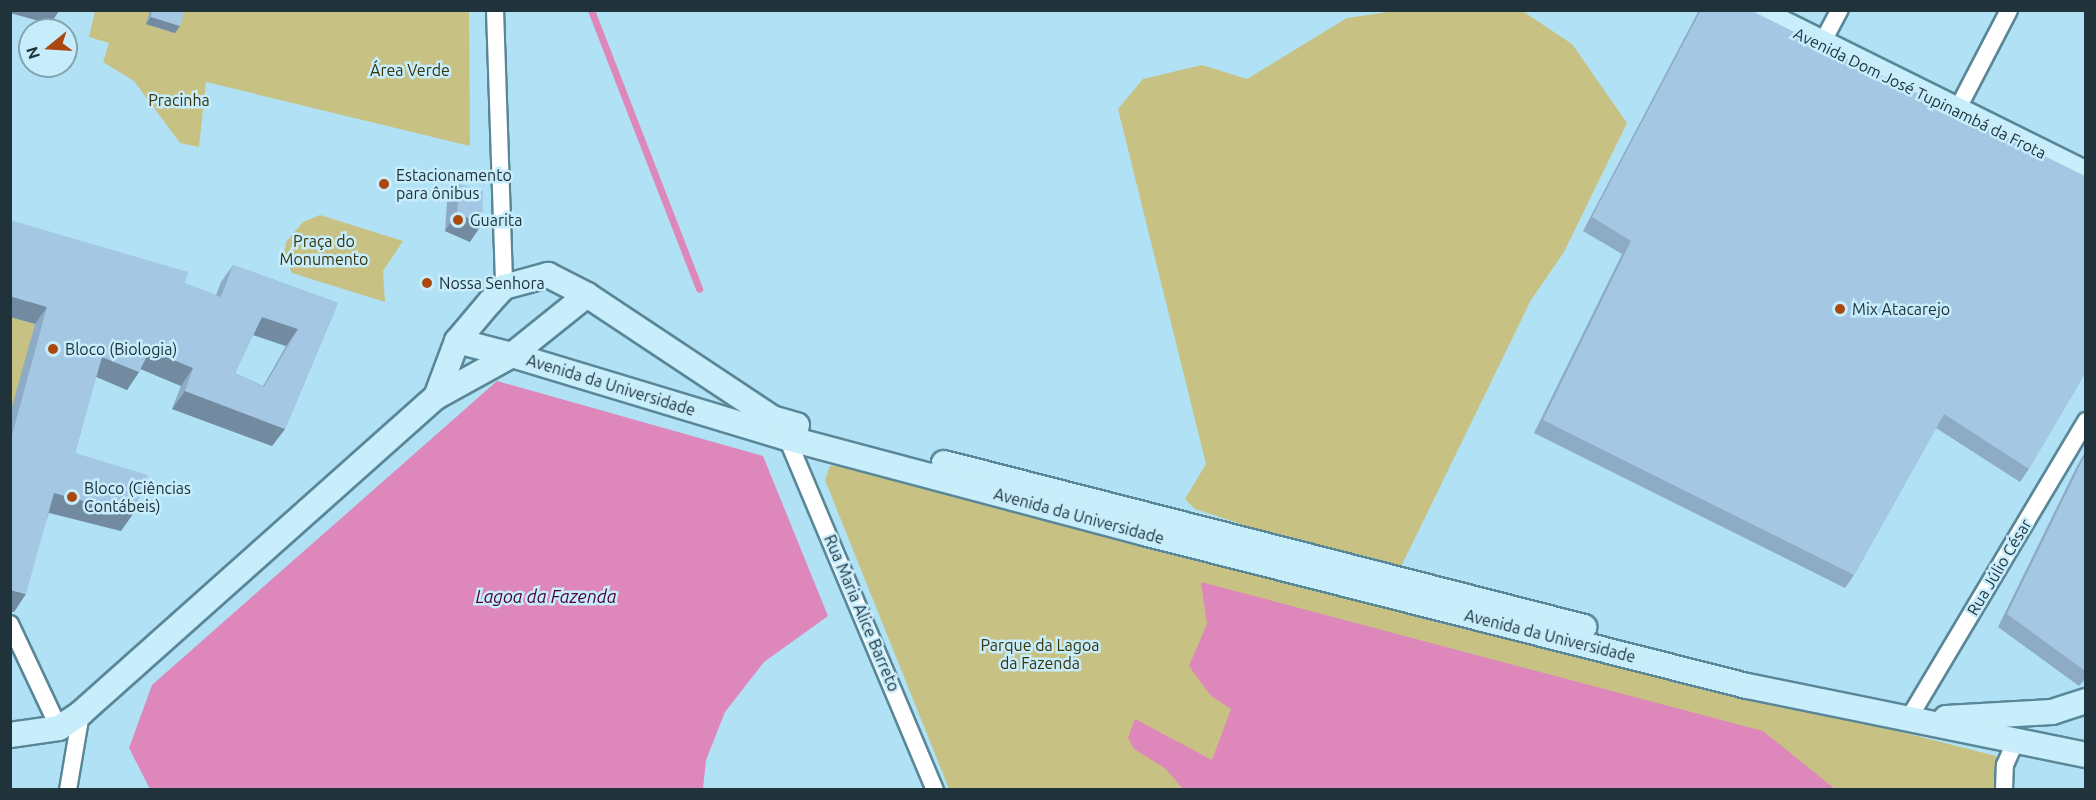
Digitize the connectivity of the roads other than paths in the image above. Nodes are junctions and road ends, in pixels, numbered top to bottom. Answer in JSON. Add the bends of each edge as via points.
{"nodes":[{"id":1,"x":495,"y":10,"type":"edge"},
{"id":2,"x":1755,"y":10,"type":"edge"},
{"id":3,"x":1840,"y":10,"type":"edge"},
{"id":4,"x":2009,"y":10,"type":"edge"},
{"id":5,"x":1821,"y":45,"type":"junction"},
{"id":6,"x":1956,"y":112,"type":"junction"},
{"id":7,"x":2085,"y":174,"type":"edge"},
{"id":8,"x":504,"y":286,"type":"junction"},
{"id":9,"x":587,"y":295,"type":"junction"},
{"id":10,"x":457,"y":341,"type":"junction"},
{"id":11,"x":512,"y":355,"type":"junction"},
{"id":12,"x":436,"y":398,"type":"junction"},
{"id":13,"x":2085,"y":421,"type":"edge"},
{"id":14,"x":787,"y":438,"type":"junction"},
{"id":15,"x":10,"y":624,"type":"edge"},
{"id":16,"x":2085,"y":701,"type":"edge"},
{"id":17,"x":2052,"y":712,"type":"junction"},
{"id":18,"x":81,"y":713,"type":"junction"},
{"id":19,"x":1912,"y":713,"type":"junction"},
{"id":20,"x":59,"y":728,"type":"junction"},
{"id":21,"x":10,"y":735,"type":"edge"},
{"id":22,"x":2015,"y":743,"type":"junction"},
{"id":23,"x":2085,"y":755,"type":"edge"},
{"id":24,"x":68,"y":789,"type":"edge"},
{"id":25,"x":935,"y":789,"type":"edge"},
{"id":26,"x":2004,"y":789,"type":"edge"}],
"edges":[{"from":1,"to":8,"type":"street"},
{"from":2,"to":5,"type":"main road","name":"Avenida Dom José Tupinambá da Frota"},
{"from":3,"to":5,"type":"street"},
{"from":4,"to":6,"type":"street"},
{"from":5,"to":6,"type":"main road","name":"Avenida Dom José Tupinambá da Frota"},
{"from":6,"to":7,"type":"main road","name":"Avenida Dom José Tupinambá da Frota"},
{"from":8,"to":9,"type":"main road","name":"Avenida da Universidade","via":[[548,275]]},
{"from":8,"to":10,"type":"main road"},
{"from":9,"to":11,"type":"main road"},
{"from":9,"to":19,"type":"main road","name":"Avenida da Universidade","via":[[772,418]]},
{"from":10,"to":11,"type":"main road"},
{"from":10,"to":12,"type":"main road"},
{"from":11,"to":12,"type":"main road","name":"Avenida da Universidade"},
{"from":11,"to":14,"type":"main road","name":"Avenida da Universidade"},
{"from":12,"to":18,"type":"main road","name":"Avenida da Universidade"},
{"from":13,"to":19,"type":"street","name":"Rua Júlio César"},
{"from":14,"to":22,"type":"main road","name":"Avenida da Universidade","via":[[1747,686]]},
{"from":14,"to":25,"type":"street","name":"Rua Maria Alice Barreto"},
{"from":15,"to":20,"type":"street"},
{"from":16,"to":17,"type":"main road","name":"Avenida da Universidade"},
{"from":17,"to":19,"type":"main road","name":"Avenida da Universidade","via":[[1952,718]]},
{"from":17,"to":22,"type":"main road"},
{"from":18,"to":20,"type":"main road","name":"Avenida da Universidade"},
{"from":18,"to":24,"type":"street"},
{"from":20,"to":21,"type":"main road"},
{"from":22,"to":23,"type":"main road","name":"Avenida da Universidade"},
{"from":22,"to":26,"type":"street","via":[[2005,765]]}]}
